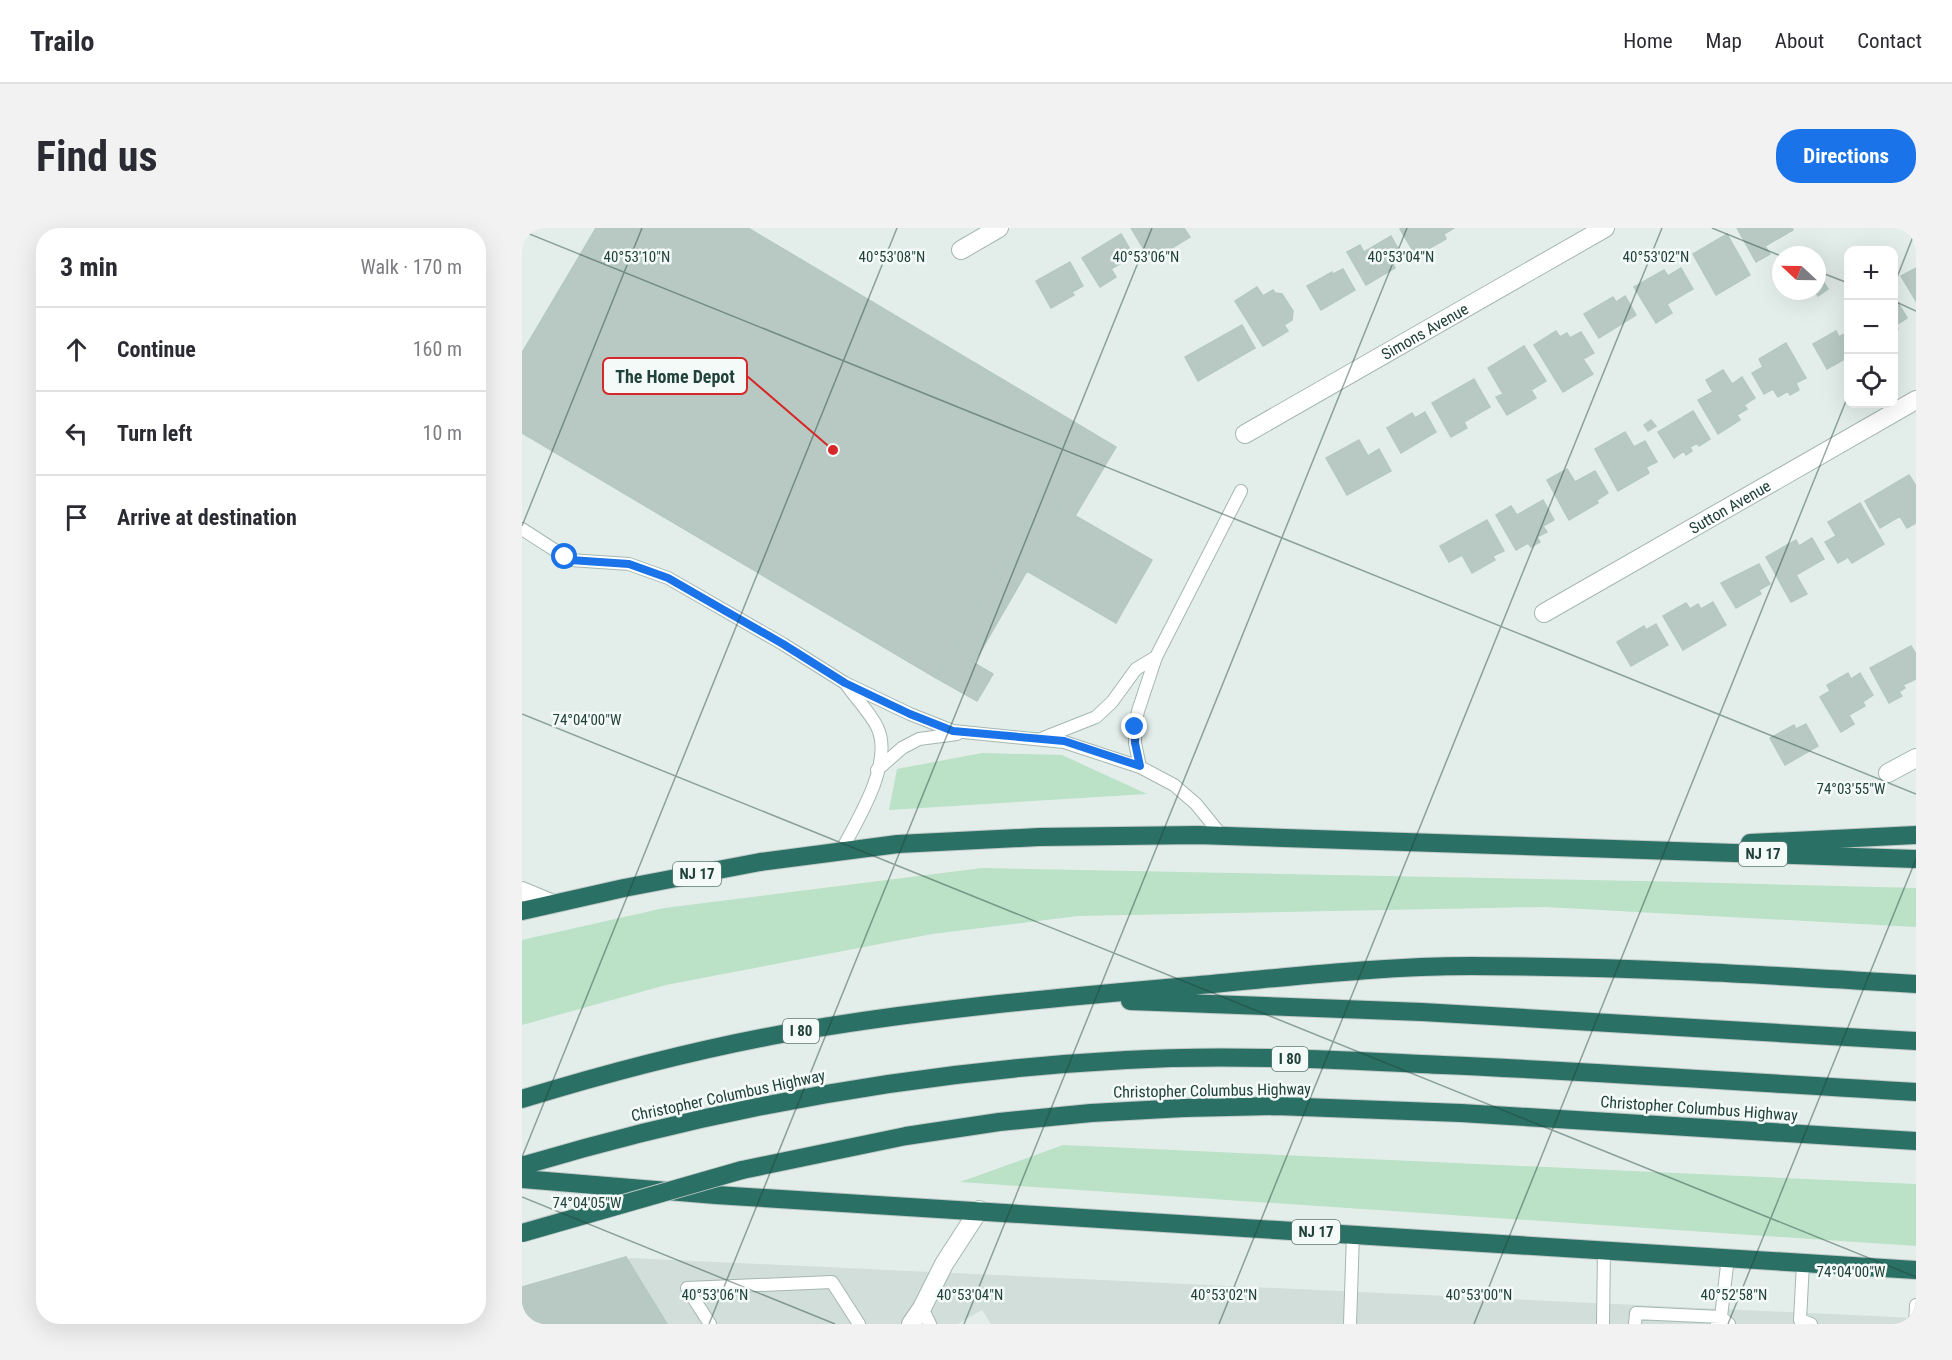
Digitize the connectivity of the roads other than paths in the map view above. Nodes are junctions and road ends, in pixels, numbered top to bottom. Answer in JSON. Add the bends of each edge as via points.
{"nodes":[{"id":1,"x":999,"y":228,"type":"edge"},
{"id":2,"x":1605,"y":228,"type":"edge"},
{"id":3,"x":961,"y":250,"type":"dead end"},
{"id":4,"x":1916,"y":400,"type":"edge"},
{"id":5,"x":1245,"y":434,"type":"dead end"},
{"id":6,"x":1241,"y":491,"type":"dead end"},
{"id":7,"x":522,"y":529,"type":"edge"},
{"id":8,"x":1544,"y":613,"type":"dead end"},
{"id":9,"x":1156,"y":657,"type":"junction"},
{"id":10,"x":845,"y":683,"type":"junction"},
{"id":11,"x":967,"y":732,"type":"junction"},
{"id":12,"x":1039,"y":739,"type":"junction"},
{"id":13,"x":1916,"y":758,"type":"edge"},
{"id":14,"x":1140,"y":766,"type":"junction"},
{"id":15,"x":878,"y":770,"type":"junction"},
{"id":16,"x":1888,"y":773,"type":"dead end"},
{"id":17,"x":1916,"y":835,"type":"edge"},
{"id":18,"x":1222,"y":836,"type":"junction"},
{"id":19,"x":1609,"y":849,"type":"junction"},
{"id":20,"x":841,"y":851,"type":"junction"},
{"id":21,"x":1916,"y":859,"type":"edge"},
{"id":22,"x":522,"y":891,"type":"edge"},
{"id":23,"x":553,"y":904,"type":"junction"},
{"id":24,"x":522,"y":911,"type":"edge"},
{"id":25,"x":1916,"y":984,"type":"edge"},
{"id":26,"x":1051,"y":998,"type":"junction"},
{"id":27,"x":1916,"y":1041,"type":"edge"},
{"id":28,"x":1916,"y":1092,"type":"edge"},
{"id":29,"x":522,"y":1099,"type":"edge"},
{"id":30,"x":1916,"y":1141,"type":"edge"},
{"id":31,"x":522,"y":1166,"type":"edge"},
{"id":32,"x":522,"y":1179,"type":"edge"},
{"id":33,"x":979,"y":1210,"type":"junction"},
{"id":34,"x":522,"y":1233,"type":"edge"},
{"id":35,"x":1353,"y":1234,"type":"junction"},
{"id":36,"x":1604,"y":1250,"type":"junction"},
{"id":37,"x":1728,"y":1257,"type":"junction"},
{"id":38,"x":1803,"y":1263,"type":"junction"},
{"id":39,"x":1916,"y":1270,"type":"edge"},
{"id":40,"x":1916,"y":1305,"type":"edge"},
{"id":41,"x":926,"y":1316,"type":"edge"},
{"id":42,"x":1722,"y":1322,"type":"edge"},
{"id":43,"x":710,"y":1324,"type":"edge"},
{"id":44,"x":859,"y":1324,"type":"edge"},
{"id":45,"x":910,"y":1324,"type":"edge"},
{"id":46,"x":1350,"y":1324,"type":"edge"},
{"id":47,"x":1603,"y":1324,"type":"edge"},
{"id":48,"x":1635,"y":1324,"type":"edge"},
{"id":49,"x":1811,"y":1324,"type":"edge"},
{"id":50,"x":1914,"y":1324,"type":"edge"}],
"edges":[{"from":1,"to":3,"type":"street"},
{"from":2,"to":5,"type":"street","name":"Simons Avenue"},
{"from":4,"to":8,"type":"street","name":"Sutton Avenue"},
{"from":6,"to":9,"type":"lane"},
{"from":7,"to":10,"type":"lane","via":[[570,560],[629,564],[668,578]]},
{"from":9,"to":12,"type":"lane","via":[[1136,669],[1096,717]]},
{"from":9,"to":14,"type":"lane","via":[[1135,727]]},
{"from":10,"to":11,"type":"lane","via":[[910,714],[953,731]]},
{"from":10,"to":15,"type":"lane","via":[[879,730]]},
{"from":11,"to":12,"type":"lane"},
{"from":11,"to":15,"type":"lane","via":[[919,739],[902,748]]},
{"from":12,"to":14,"type":"lane","via":[[1064,741]]},
{"from":13,"to":16,"type":"street"},
{"from":14,"to":18,"type":"lane","via":[[1174,785]]},
{"from":15,"to":20,"type":"lane","via":[[874,787]]},
{"from":17,"to":19,"type":"highway"},
{"from":18,"to":19,"type":"highway","number":"NJ 17"},
{"from":18,"to":20,"type":"highway","number":"NJ 17","via":[[1028,838],[898,844]]},
{"from":19,"to":21,"type":"highway","number":"NJ 17"},
{"from":20,"to":23,"type":"highway","number":"NJ 17","via":[[760,862]]},
{"from":22,"to":23,"type":"street"},
{"from":23,"to":24,"type":"highway","number":"NJ 17"},
{"from":25,"to":26,"type":"highway","number":"I 80","via":[[1600,968],[1420,967]]},
{"from":26,"to":27,"type":"highway","number":"I 80","via":[[1410,1012]]},
{"from":26,"to":29,"type":"highway","number":"I 80","via":[[873,1019],[780,1035],[689,1054]]},
{"from":28,"to":31,"type":"highway","name":"Christopher Columbus Highway","number":"I 80","via":[[1407,1063],[1129,1060],[1036,1066],[851,1089],[669,1126]]},
{"from":30,"to":34,"type":"highway","name":"Christopher Columbus Highway","bridge":true,"via":[[1450,1112],[1276,1106],[1091,1113],[906,1136],[742,1170]]},
{"from":32,"to":33,"type":"highway","number":"NJ 17"},
{"from":33,"to":35,"type":"highway","number":"NJ 17"},
{"from":33,"to":41,"type":"street","via":[[944,1264]]},
{"from":35,"to":36,"type":"highway","number":"NJ 17"},
{"from":35,"to":46,"type":"lane"},
{"from":36,"to":37,"type":"highway","number":"NJ 17"},
{"from":36,"to":47,"type":"lane"},
{"from":37,"to":38,"type":"highway","number":"NJ 17"},
{"from":37,"to":42,"type":"lane"},
{"from":38,"to":39,"type":"highway","number":"NJ 17"},
{"from":38,"to":49,"type":"lane","via":[[1800,1320]]},
{"from":40,"to":50,"type":"lane"},
{"from":41,"to":45,"type":"street"},
{"from":42,"to":48,"type":"lane","via":[[1636,1313]]},
{"from":43,"to":44,"type":"lane","via":[[687,1288],[832,1282]]}]}
